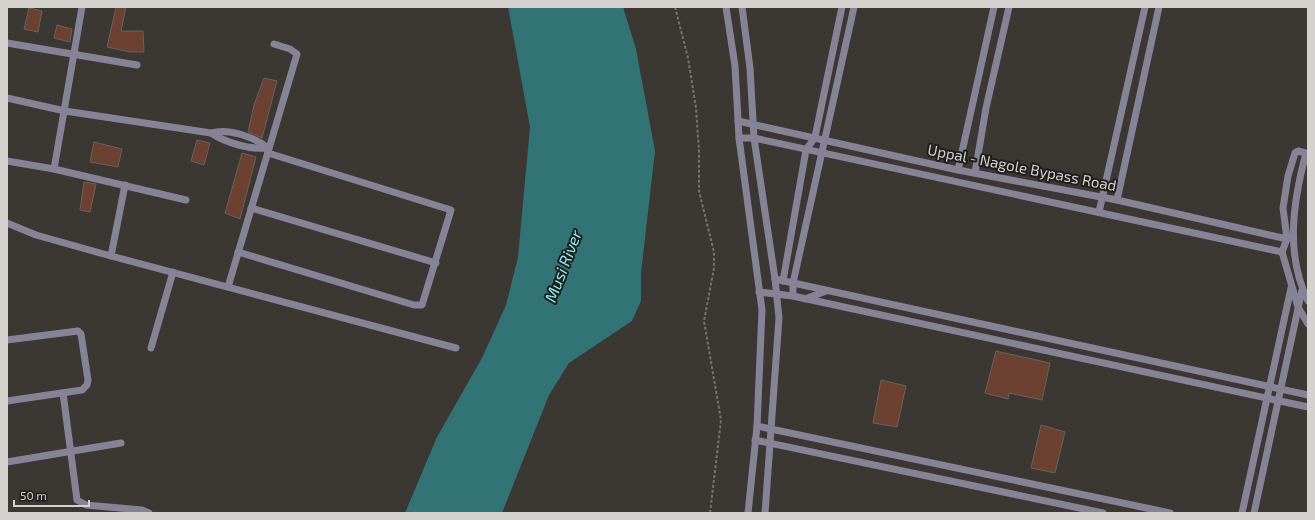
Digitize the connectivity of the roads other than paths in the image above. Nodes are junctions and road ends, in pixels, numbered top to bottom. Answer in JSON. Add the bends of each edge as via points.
{"nodes":[{"id":1,"x":82,"y":7,"type":"edge"},
{"id":2,"x":726,"y":7,"type":"edge"},
{"id":3,"x":742,"y":7,"type":"edge"},
{"id":4,"x":842,"y":7,"type":"edge"},
{"id":5,"x":854,"y":7,"type":"edge"},
{"id":6,"x":994,"y":7,"type":"edge"},
{"id":7,"x":1009,"y":7,"type":"edge"},
{"id":8,"x":1145,"y":7,"type":"edge"},
{"id":9,"x":1159,"y":7,"type":"edge"},
{"id":10,"x":7,"y":43,"type":"edge"},
{"id":11,"x":274,"y":44,"type":"dead end"},
{"id":12,"x":74,"y":53,"type":"junction"},
{"id":13,"x":137,"y":65,"type":"dead end"},
{"id":14,"x":7,"y":98,"type":"edge"},
{"id":15,"x":65,"y":111,"type":"junction"},
{"id":16,"x":738,"y":121,"type":"junction"},
{"id":17,"x":753,"y":124,"type":"junction"},
{"id":18,"x":815,"y":136,"type":"junction"},
{"id":19,"x":739,"y":138,"type":"junction"},
{"id":20,"x":754,"y":138,"type":"junction"},
{"id":21,"x":826,"y":141,"type":"junction"},
{"id":22,"x":806,"y":150,"type":"junction"},
{"id":23,"x":268,"y":151,"type":"junction"},
{"id":24,"x":820,"y":153,"type":"junction"},
{"id":25,"x":7,"y":161,"type":"edge"},
{"id":26,"x":54,"y":169,"type":"junction"},
{"id":27,"x":958,"y":170,"type":"junction"},
{"id":28,"x":975,"y":173,"type":"junction"},
{"id":29,"x":125,"y":185,"type":"junction"},
{"id":30,"x":1103,"y":197,"type":"junction"},
{"id":31,"x":186,"y":200,"type":"dead end"},
{"id":32,"x":1117,"y":200,"type":"junction"},
{"id":33,"x":251,"y":208,"type":"junction"},
{"id":34,"x":1099,"y":212,"type":"junction"},
{"id":35,"x":7,"y":223,"type":"edge"},
{"id":36,"x":1287,"y":239,"type":"junction"},
{"id":37,"x":238,"y":252,"type":"junction"},
{"id":38,"x":1282,"y":252,"type":"junction"},
{"id":39,"x":111,"y":256,"type":"junction"},
{"id":40,"x":436,"y":263,"type":"junction"},
{"id":41,"x":173,"y":272,"type":"junction"},
{"id":42,"x":775,"y":279,"type":"junction"},
{"id":43,"x":783,"y":281,"type":"junction"},
{"id":44,"x":793,"y":283,"type":"junction"},
{"id":45,"x":228,"y":287,"type":"junction"},
{"id":46,"x":1291,"y":287,"type":"junction"},
{"id":47,"x":826,"y":290,"type":"junction"},
{"id":48,"x":1302,"y":290,"type":"junction"},
{"id":49,"x":759,"y":292,"type":"junction"},
{"id":50,"x":777,"y":296,"type":"junction"},
{"id":51,"x":793,"y":296,"type":"junction"},
{"id":52,"x":804,"y":299,"type":"junction"},
{"id":53,"x":1308,"y":301,"type":"edge"},
{"id":54,"x":1298,"y":307,"type":"junction"},
{"id":55,"x":1308,"y":324,"type":"edge"},
{"id":56,"x":7,"y":340,"type":"edge"},
{"id":57,"x":151,"y":348,"type":"dead end"},
{"id":58,"x":456,"y":348,"type":"dead end"},
{"id":59,"x":1270,"y":385,"type":"junction"},
{"id":60,"x":1281,"y":388,"type":"junction"},
{"id":61,"x":63,"y":393,"type":"junction"},
{"id":62,"x":1308,"y":395,"type":"edge"},
{"id":63,"x":1267,"y":398,"type":"junction"},
{"id":64,"x":1279,"y":400,"type":"junction"},
{"id":65,"x":7,"y":401,"type":"edge"},
{"id":66,"x":1308,"y":407,"type":"edge"},
{"id":67,"x":757,"y":426,"type":"junction"},
{"id":68,"x":771,"y":428,"type":"junction"},
{"id":69,"x":755,"y":440,"type":"junction"},
{"id":70,"x":770,"y":442,"type":"junction"},
{"id":71,"x":121,"y":443,"type":"dead end"},
{"id":72,"x":70,"y":452,"type":"junction"},
{"id":73,"x":7,"y":462,"type":"edge"},
{"id":74,"x":149,"y":513,"type":"edge"},
{"id":75,"x":748,"y":513,"type":"edge"},
{"id":76,"x":765,"y":513,"type":"edge"},
{"id":77,"x":1103,"y":513,"type":"edge"},
{"id":78,"x":1170,"y":513,"type":"edge"},
{"id":79,"x":1242,"y":513,"type":"edge"},
{"id":80,"x":1254,"y":513,"type":"edge"}],
"edges":[{"from":1,"to":12,"type":"street"},
{"from":2,"to":16,"type":"street","via":[[735,66]]},
{"from":3,"to":17,"type":"street","via":[[750,68]]},
{"from":4,"to":18,"type":"street"},
{"from":5,"to":21,"type":"street"},
{"from":6,"to":27,"type":"street"},
{"from":7,"to":28,"type":"street","via":[[986,108]]},
{"from":8,"to":30,"type":"street"},
{"from":9,"to":32,"type":"street"},
{"from":10,"to":12,"type":"street"},
{"from":11,"to":23,"type":"street","via":[[297,54]]},
{"from":12,"to":13,"type":"street"},
{"from":12,"to":15,"type":"street"},
{"from":14,"to":15,"type":"street"},
{"from":15,"to":23,"type":"street","via":[[211,133],[218,138]]},
{"from":15,"to":26,"type":"street"},
{"from":16,"to":17,"type":"street","name":"Uppal - Nagole Bypass Road"},
{"from":16,"to":19,"type":"street"},
{"from":17,"to":18,"type":"street","name":"Uppal - Nagole Bypass Road"},
{"from":17,"to":20,"type":"street"},
{"from":18,"to":21,"type":"street","name":"Uppal - Nagole Bypass Road"},
{"from":18,"to":22,"type":"street"},
{"from":19,"to":20,"type":"street","name":"Uppal - Nagole Bypass Road"},
{"from":19,"to":49,"type":"street"},
{"from":20,"to":22,"type":"street","name":"Uppal - Nagole Bypass Road"},
{"from":20,"to":42,"type":"street"},
{"from":21,"to":24,"type":"street"},
{"from":21,"to":27,"type":"street","name":"Uppal - Nagole Bypass Road"},
{"from":22,"to":24,"type":"street","name":"Uppal - Nagole Bypass Road"},
{"from":22,"to":43,"type":"street"},
{"from":23,"to":33,"type":"street"},
{"from":23,"to":40,"type":"street","via":[[451,210]]},
{"from":24,"to":34,"type":"street","name":"Uppal - Nagole Bypass Road"},
{"from":24,"to":44,"type":"street"},
{"from":25,"to":26,"type":"street"},
{"from":26,"to":29,"type":"street"},
{"from":27,"to":28,"type":"street","name":"Uppal - Nagole Bypass Road"},
{"from":28,"to":30,"type":"street","name":"Uppal - Nagole Bypass Road"},
{"from":29,"to":31,"type":"street"},
{"from":29,"to":39,"type":"street"},
{"from":30,"to":32,"type":"street","name":"Uppal - Nagole Bypass Road"},
{"from":30,"to":34,"type":"street"},
{"from":32,"to":36,"type":"street","name":"Uppal - Nagole Bypass Road"},
{"from":33,"to":37,"type":"street"},
{"from":33,"to":40,"type":"street"},
{"from":34,"to":38,"type":"street","name":"Uppal - Nagole Bypass Road"},
{"from":35,"to":39,"type":"street","via":[[36,235]]},
{"from":36,"to":38,"type":"street"},
{"from":36,"to":48,"type":"street","via":[[1283,208],[1288,176],[1295,153],[1298,151],[1306,153],[1296,191],[1293,243],[1296,272]]},
{"from":37,"to":40,"type":"street","via":[[414,305],[422,305]]},
{"from":37,"to":45,"type":"street"},
{"from":38,"to":46,"type":"street"},
{"from":39,"to":41,"type":"street"},
{"from":41,"to":45,"type":"street"},
{"from":41,"to":57,"type":"street"},
{"from":42,"to":43,"type":"street"},
{"from":42,"to":50,"type":"street"},
{"from":43,"to":44,"type":"street"},
{"from":44,"to":47,"type":"street"},
{"from":44,"to":51,"type":"street"},
{"from":45,"to":58,"type":"street"},
{"from":46,"to":54,"type":"street"},
{"from":46,"to":59,"type":"street"},
{"from":47,"to":52,"type":"street"},
{"from":47,"to":59,"type":"street"},
{"from":48,"to":53,"type":"street"},
{"from":48,"to":54,"type":"street"},
{"from":49,"to":50,"type":"street"},
{"from":49,"to":67,"type":"street","via":[[762,340]]},
{"from":50,"to":51,"type":"street"},
{"from":50,"to":68,"type":"street","via":[[779,318]]},
{"from":51,"to":52,"type":"street"},
{"from":52,"to":63,"type":"street"},
{"from":54,"to":55,"type":"street"},
{"from":54,"to":60,"type":"street"},
{"from":56,"to":61,"type":"street","via":[[75,330],[80,332],[87,385],[82,390]]},
{"from":59,"to":60,"type":"street"},
{"from":59,"to":63,"type":"street"},
{"from":60,"to":62,"type":"street"},
{"from":60,"to":64,"type":"street"},
{"from":61,"to":65,"type":"street"},
{"from":61,"to":72,"type":"street"},
{"from":63,"to":64,"type":"street"},
{"from":63,"to":79,"type":"street"},
{"from":64,"to":66,"type":"street"},
{"from":64,"to":80,"type":"street"},
{"from":67,"to":68,"type":"street"},
{"from":67,"to":69,"type":"street"},
{"from":68,"to":70,"type":"street"},
{"from":68,"to":78,"type":"street"},
{"from":69,"to":70,"type":"street"},
{"from":69,"to":75,"type":"street"},
{"from":70,"to":76,"type":"street"},
{"from":70,"to":77,"type":"street"},
{"from":71,"to":72,"type":"street"},
{"from":72,"to":73,"type":"street"},
{"from":72,"to":74,"type":"street","via":[[77,500],[86,505],[142,510]]}]}
